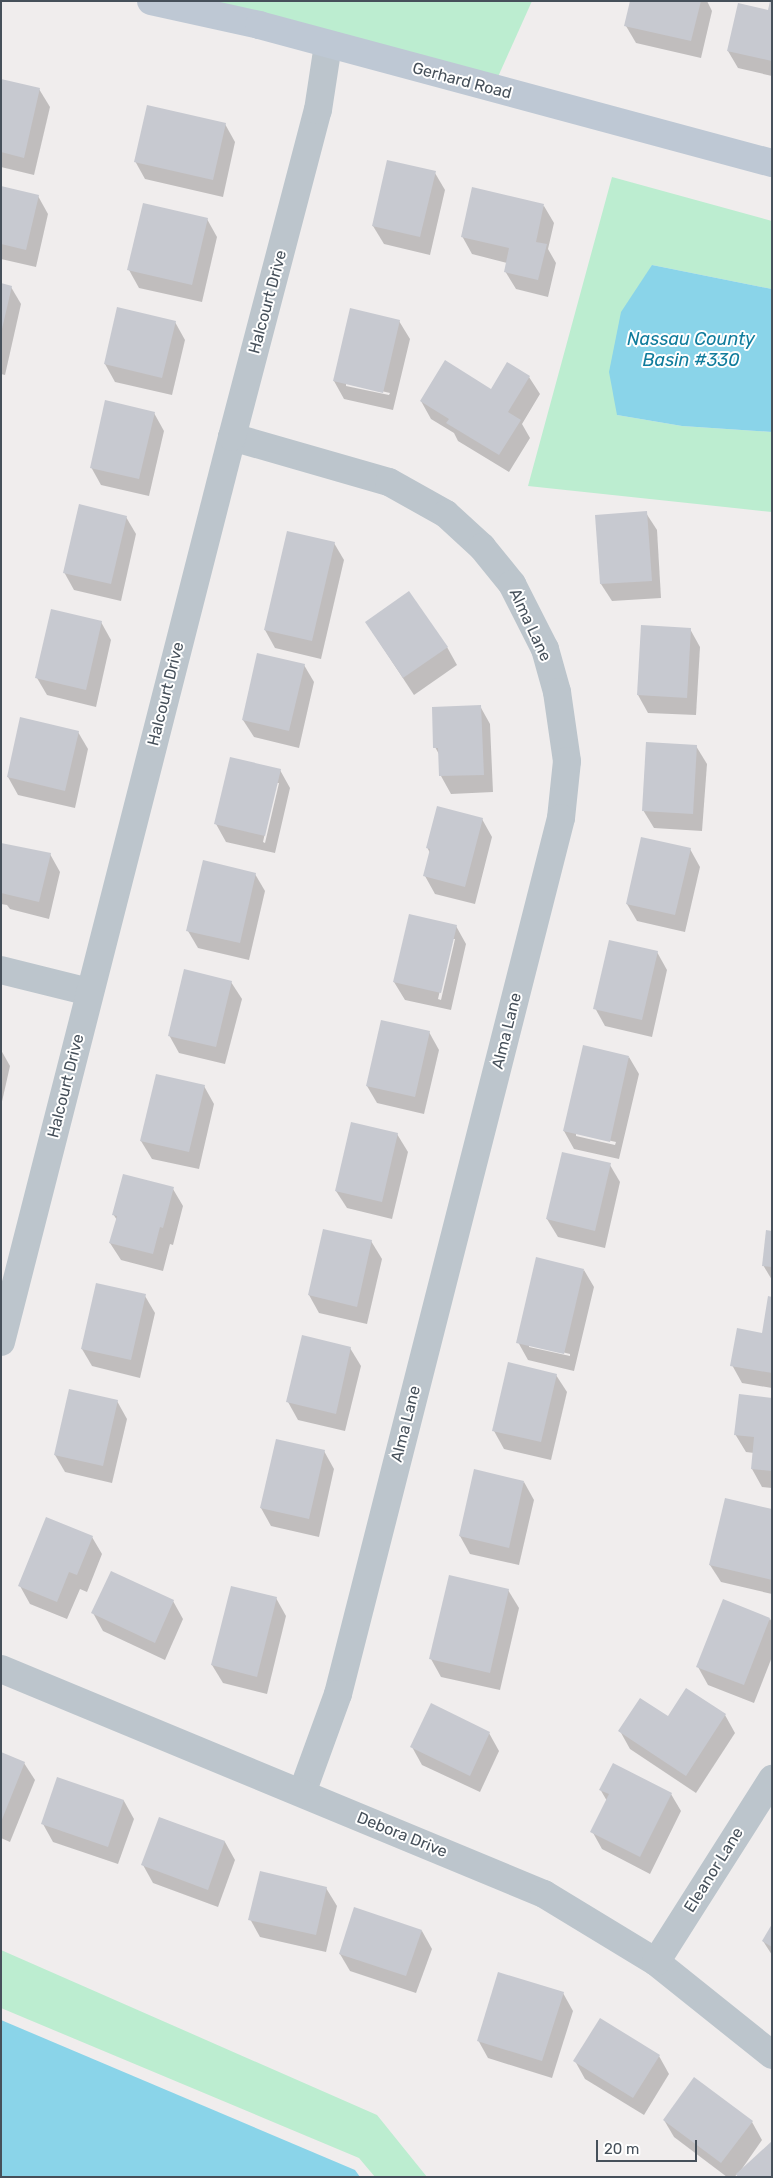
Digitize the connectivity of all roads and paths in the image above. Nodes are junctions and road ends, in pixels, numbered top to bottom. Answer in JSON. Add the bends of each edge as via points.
{"nodes":[{"id":1,"x":151,"y":1,"type":"edge"},
{"id":2,"x":328,"y":45,"type":"junction"},
{"id":3,"x":772,"y":163,"type":"edge"},
{"id":4,"x":232,"y":437,"type":"junction"},
{"id":5,"x":1,"y":970,"type":"edge"},
{"id":6,"x":89,"y":992,"type":"junction"},
{"id":7,"x":1,"y":1342,"type":"edge"},
{"id":8,"x":1,"y":1669,"type":"edge"},
{"id":9,"x":772,"y":1780,"type":"edge"},
{"id":10,"x":302,"y":1794,"type":"junction"},
{"id":11,"x":656,"y":1962,"type":"junction"},
{"id":12,"x":772,"y":2055,"type":"edge"}],
"edges":[{"from":1,"to":2,"type":"street","name":"Gerhard Road","via":[[260,25]]},
{"from":2,"to":3,"type":"street","name":"Gerhard Road"},
{"from":2,"to":4,"type":"street","name":"Halcourt Drive","via":[[318,110]]},
{"from":4,"to":6,"type":"street","name":"Halcourt Drive"},
{"from":4,"to":10,"type":"street","name":"Alma Lane","via":[[390,482],[446,514],[482,547],[512,584],[545,649],[557,692],[567,761],[561,818],[338,1694]]},
{"from":5,"to":6,"type":"street"},
{"from":6,"to":7,"type":"street","name":"Halcourt Drive"},
{"from":8,"to":10,"type":"street","name":"Debora Drive"},
{"from":9,"to":11,"type":"street","name":"Eleanor Lane"},
{"from":10,"to":11,"type":"street","name":"Debora Drive","via":[[544,1894]]},
{"from":11,"to":12,"type":"street","name":"Debora Drive"}]}
